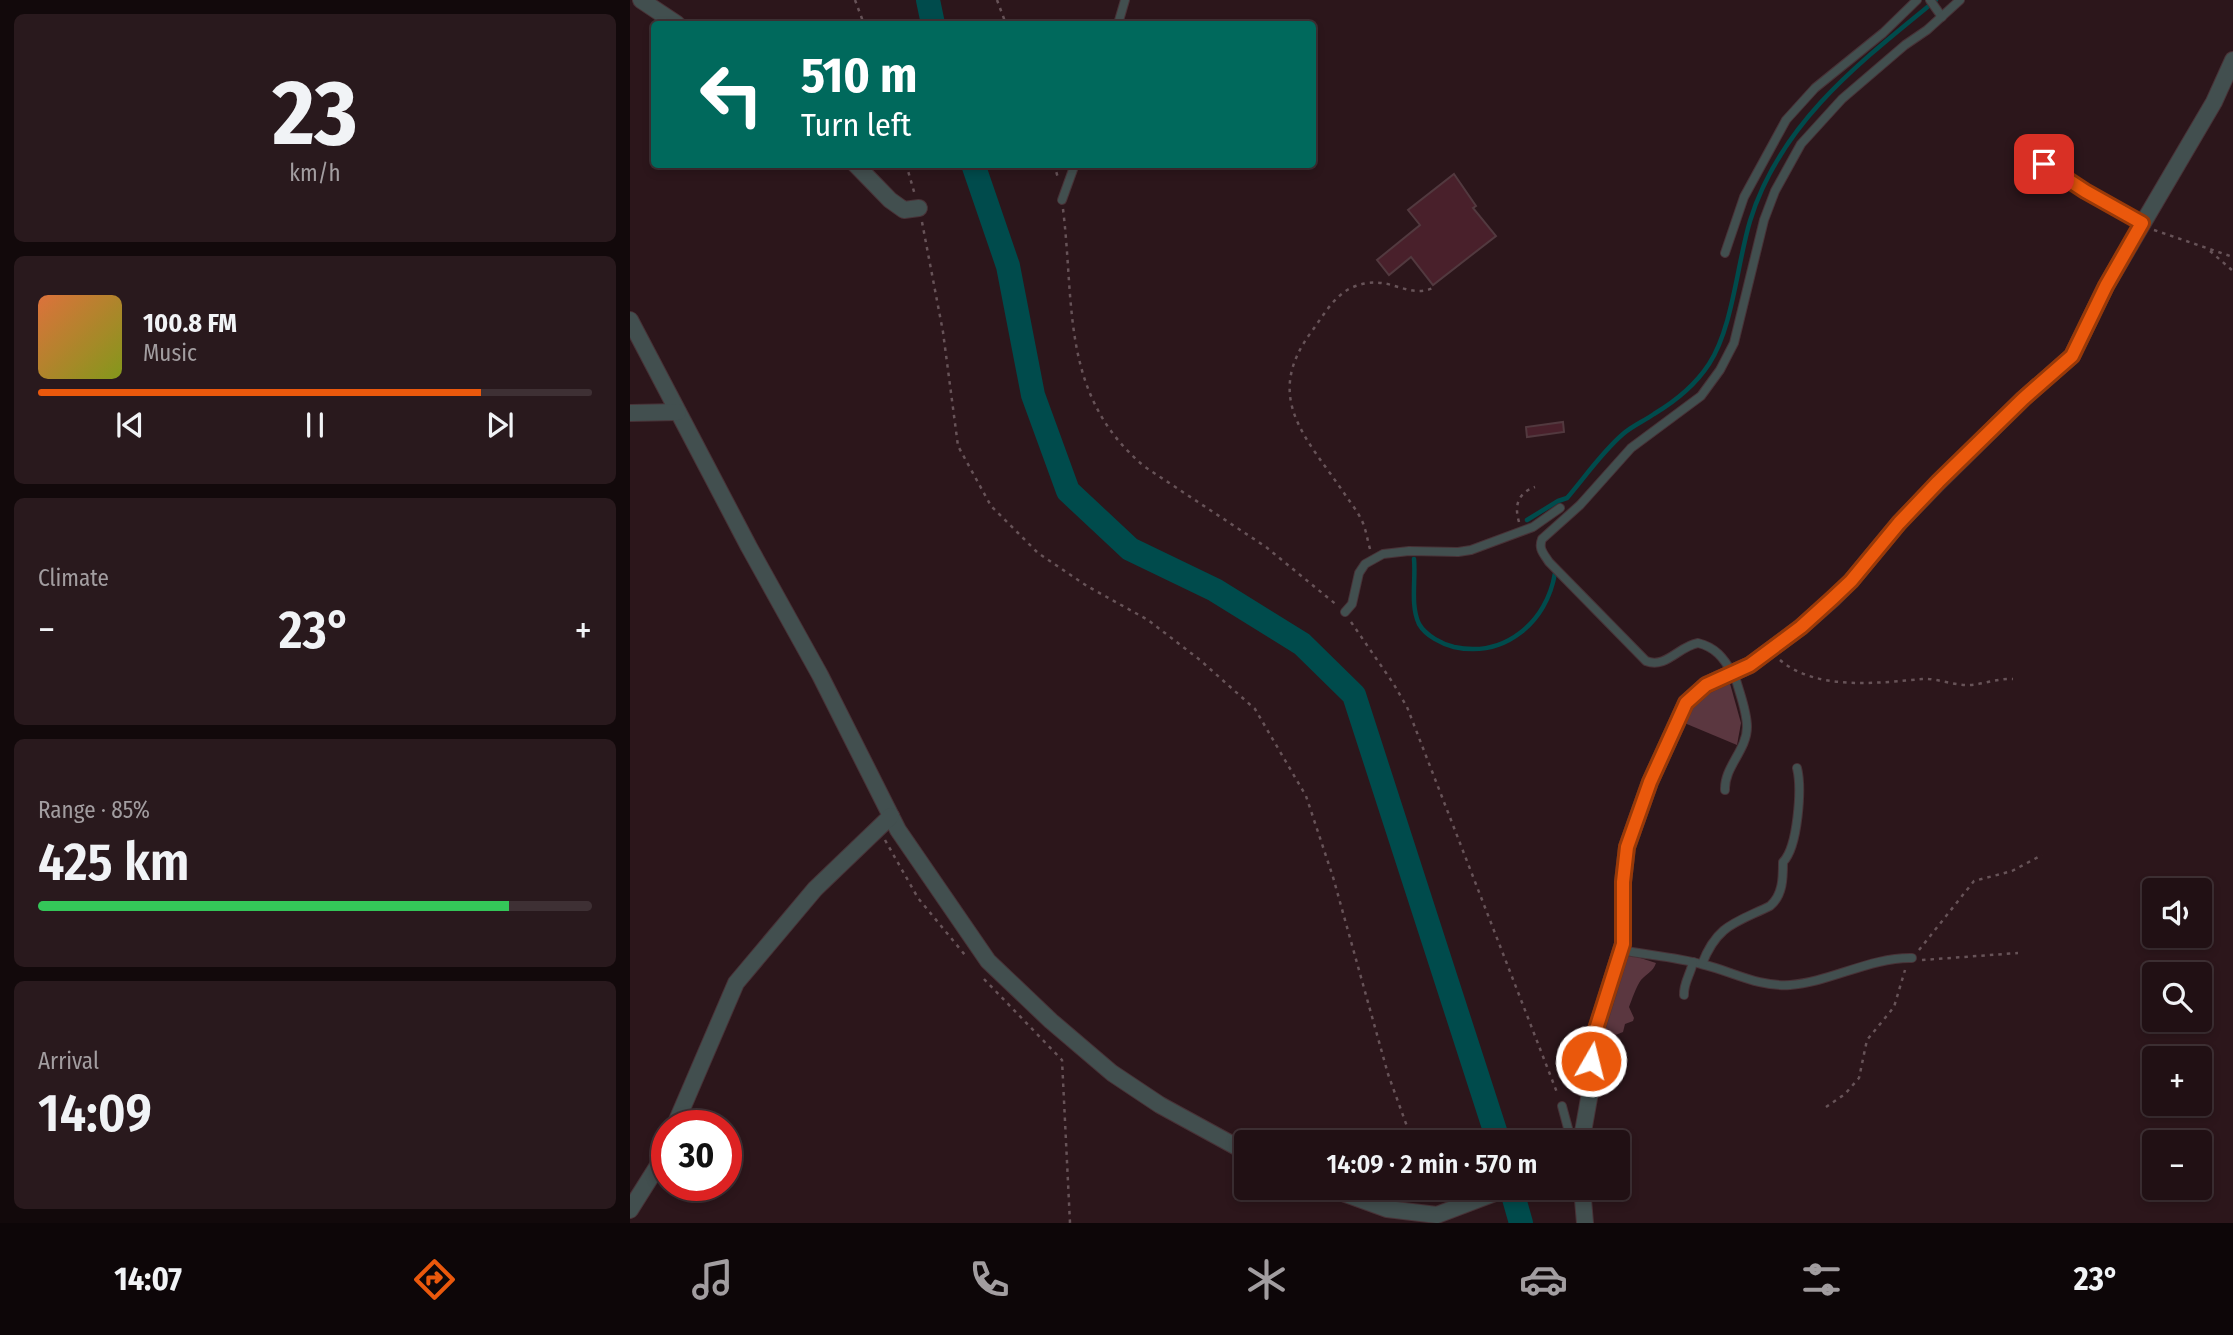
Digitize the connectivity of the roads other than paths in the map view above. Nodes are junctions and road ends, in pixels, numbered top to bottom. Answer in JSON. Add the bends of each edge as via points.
{"nodes":[{"id":1,"x":641,"y":0,"type":"edge"},
{"id":2,"x":1125,"y":0,"type":"edge"},
{"id":3,"x":1917,"y":0,"type":"edge"},
{"id":4,"x":1930,"y":0,"type":"edge"},
{"id":5,"x":1959,"y":0,"type":"edge"},
{"id":6,"x":1941,"y":16,"type":"junction"},
{"id":7,"x":672,"y":21,"type":"edge"},
{"id":8,"x":1119,"y":21,"type":"edge"},
{"id":9,"x":2233,"y":60,"type":"edge"},
{"id":10,"x":2044,"y":164,"type":"dead end"},
{"id":11,"x":859,"y":168,"type":"edge"},
{"id":12,"x":1074,"y":168,"type":"edge"},
{"id":13,"x":1062,"y":200,"type":"road end"},
{"id":14,"x":919,"y":208,"type":"road end"},
{"id":15,"x":2142,"y":223,"type":"junction"},
{"id":16,"x":1726,"y":253,"type":"dead end"},
{"id":17,"x":630,"y":320,"type":"edge"},
{"id":18,"x":678,"y":412,"type":"junction"},
{"id":19,"x":630,"y":413,"type":"edge"},
{"id":20,"x":1560,"y":508,"type":"dead end"},
{"id":21,"x":1345,"y":612,"type":"road end"},
{"id":22,"x":1733,"y":673,"type":"junction"},
{"id":23,"x":1797,"y":768,"type":"dead end"},
{"id":24,"x":1725,"y":790,"type":"dead end"},
{"id":25,"x":891,"y":816,"type":"junction"},
{"id":26,"x":1621,"y":950,"type":"junction"},
{"id":27,"x":1912,"y":958,"type":"road end"},
{"id":28,"x":1698,"y":963,"type":"junction"},
{"id":29,"x":1684,"y":995,"type":"dead end"},
{"id":30,"x":1562,"y":1106,"type":"road end"},
{"id":31,"x":682,"y":1110,"type":"edge"},
{"id":32,"x":1568,"y":1130,"type":"edge"},
{"id":33,"x":1583,"y":1130,"type":"edge"},
{"id":34,"x":1234,"y":1145,"type":"edge"},
{"id":35,"x":651,"y":1177,"type":"edge"},
{"id":36,"x":1362,"y":1200,"type":"edge"},
{"id":37,"x":1476,"y":1200,"type":"edge"},
{"id":38,"x":1582,"y":1200,"type":"edge"},
{"id":39,"x":630,"y":1210,"type":"edge"},
{"id":40,"x":1438,"y":1219,"type":"edge"},
{"id":41,"x":1585,"y":1223,"type":"edge"}],
"edges":[{"from":1,"to":7,"type":"street"},
{"from":2,"to":8,"type":"lane"},
{"from":3,"to":16,"type":"lane","via":[[1815,88],[1786,120],[1744,197]]},
{"from":4,"to":6,"type":"lane"},
{"from":5,"to":6,"type":"lane"},
{"from":6,"to":22,"type":"lane","via":[[1842,99],[1801,144],[1764,220],[1734,343],[1701,396],[1631,448],[1542,539],[1541,549],[1549,562],[1646,661],[1661,663],[1698,643],[1716,651]]},
{"from":9,"to":15,"type":"street","via":[[2214,102]]},
{"from":10,"to":15,"type":"lane"},
{"from":11,"to":14,"type":"street","via":[[904,210]]},
{"from":12,"to":13,"type":"lane"},
{"from":15,"to":22,"type":"street","via":[[2072,356],[1938,482],[1851,581],[1801,627]]},
{"from":17,"to":18,"type":"street"},
{"from":18,"to":19,"type":"street"},
{"from":18,"to":25,"type":"street"},
{"from":20,"to":21,"type":"lane","via":[[1534,527],[1471,550],[1382,554],[1359,573],[1352,604]]},
{"from":22,"to":24,"type":"lane","via":[[1747,727]]},
{"from":22,"to":26,"type":"street","via":[[1706,685],[1686,703],[1650,782],[1626,853]]},
{"from":23,"to":28,"type":"lane","via":[[1800,790],[1794,837],[1790,855],[1783,862],[1777,901],[1720,931]]},
{"from":25,"to":31,"type":"street","via":[[815,889],[737,983]]},
{"from":25,"to":34,"type":"street","via":[[988,961],[1112,1073]]},
{"from":26,"to":28,"type":"lane"},
{"from":26,"to":33,"type":"street","via":[[1593,1040]]},
{"from":27,"to":28,"type":"lane","via":[[1790,985],[1738,978]]},
{"from":28,"to":29,"type":"lane","via":[[1683,988]]},
{"from":30,"to":32,"type":"lane"},
{"from":35,"to":39,"type":"street"},
{"from":36,"to":40,"type":"street"},
{"from":37,"to":40,"type":"street"},
{"from":38,"to":41,"type":"street"}]}
